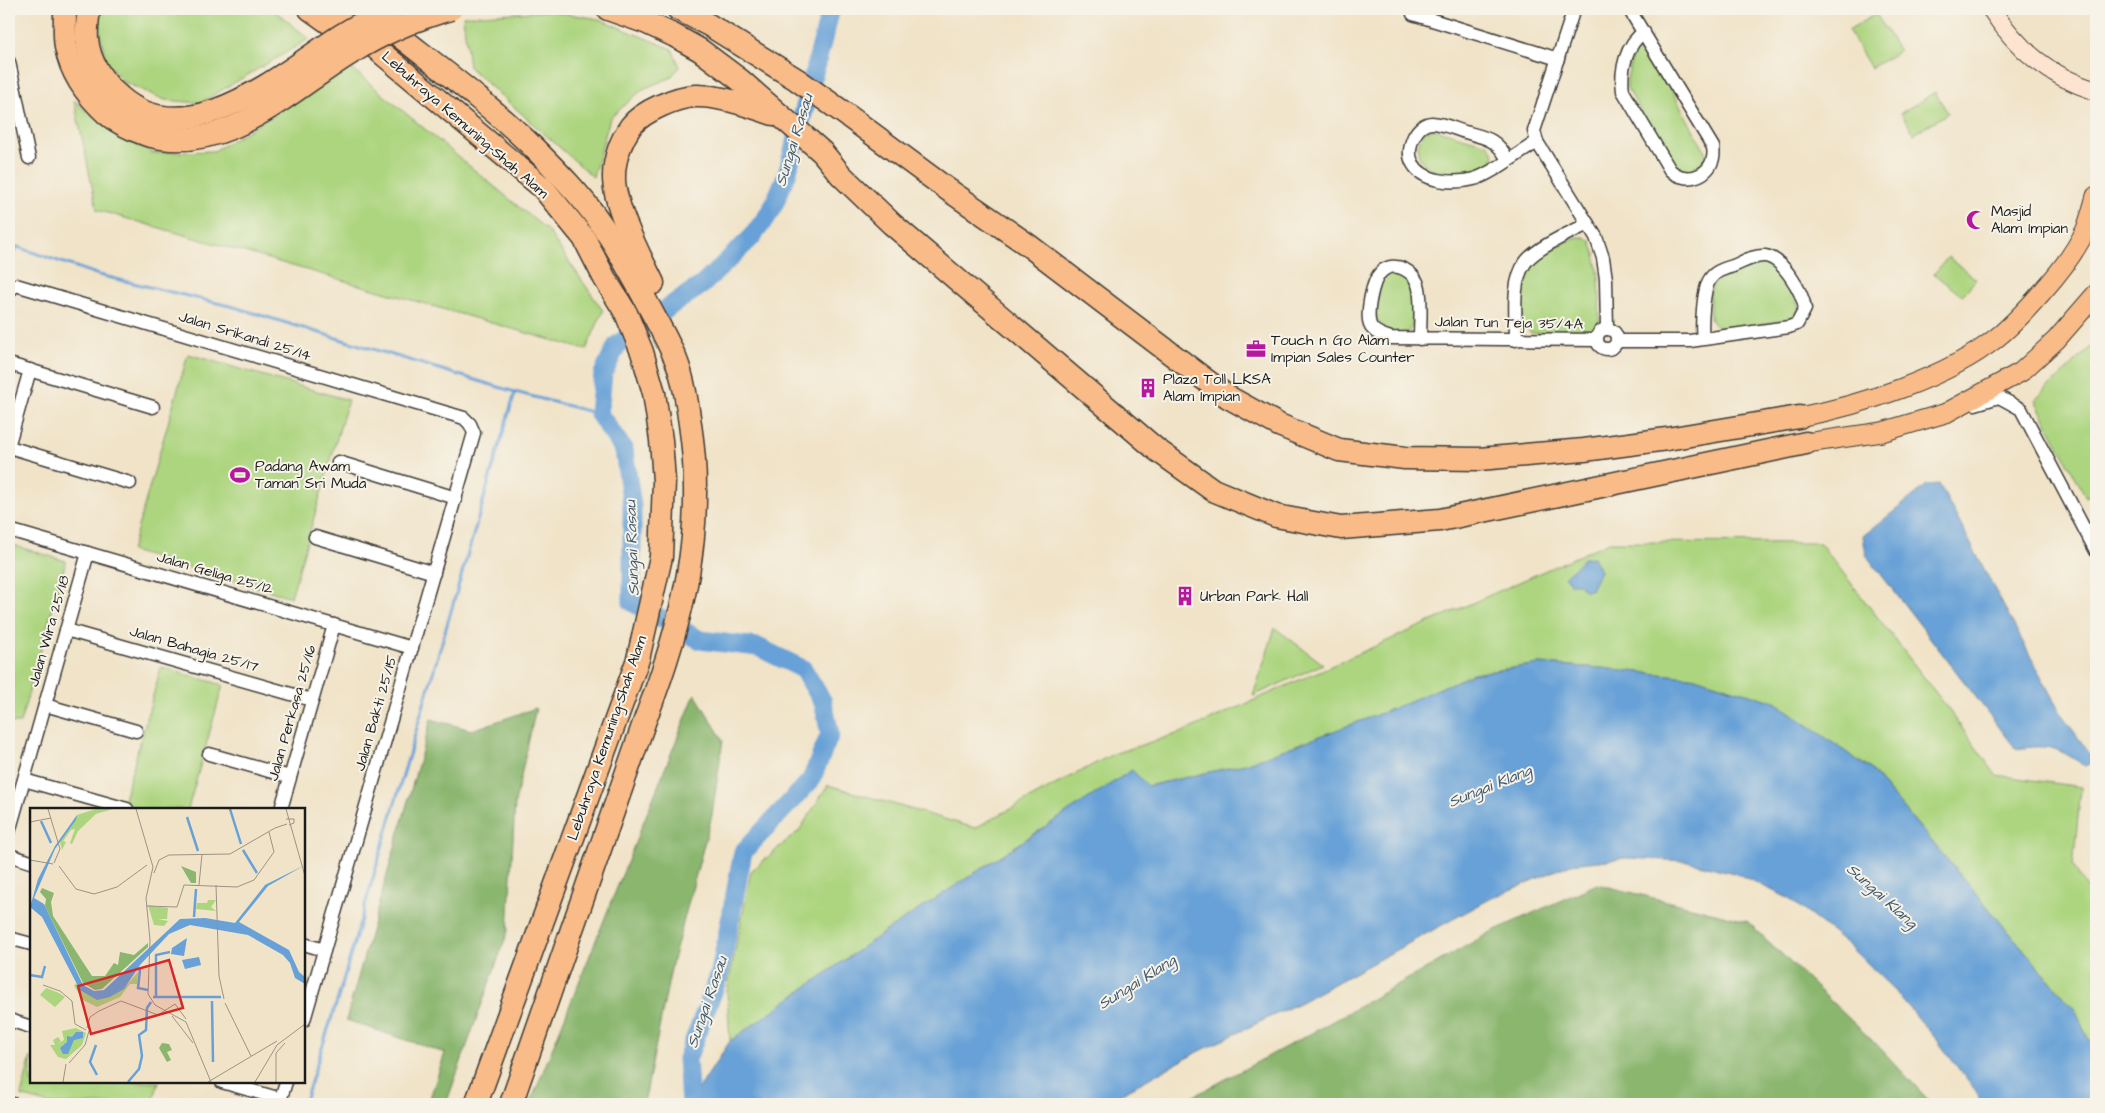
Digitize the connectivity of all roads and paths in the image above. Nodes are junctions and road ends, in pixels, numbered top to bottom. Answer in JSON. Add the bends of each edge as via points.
{"nodes":[{"id":1,"x":65,"y":9,"type":"edge"},
{"id":2,"x":89,"y":9,"type":"edge"},
{"id":3,"x":310,"y":9,"type":"edge"},
{"id":4,"x":329,"y":9,"type":"edge"},
{"id":5,"x":365,"y":9,"type":"edge"},
{"id":6,"x":390,"y":9,"type":"edge"},
{"id":7,"x":451,"y":9,"type":"edge"},
{"id":8,"x":608,"y":9,"type":"edge"},
{"id":9,"x":678,"y":9,"type":"edge"},
{"id":10,"x":706,"y":9,"type":"edge"},
{"id":11,"x":1574,"y":9,"type":"edge"},
{"id":12,"x":1629,"y":9,"type":"edge"},
{"id":13,"x":1991,"y":9,"type":"edge"},
{"id":14,"x":1413,"y":14,"type":"dead end"},
{"id":15,"x":1644,"y":32,"type":"junction"},
{"id":16,"x":1558,"y":59,"type":"junction"},
{"id":17,"x":9,"y":62,"type":"edge"},
{"id":18,"x":796,"y":79,"type":"junction"},
{"id":19,"x":2096,"y":91,"type":"edge"},
{"id":20,"x":453,"y":114,"type":"junction"},
{"id":21,"x":781,"y":117,"type":"junction"},
{"id":22,"x":1537,"y":142,"type":"junction"},
{"id":23,"x":29,"y":158,"type":"dead end"},
{"id":24,"x":1508,"y":160,"type":"junction"},
{"id":25,"x":2096,"y":196,"type":"edge"},
{"id":26,"x":1588,"y":224,"type":"junction"},
{"id":27,"x":632,"y":257,"type":"junction"},
{"id":28,"x":13,"y":288,"type":"edge"},
{"id":29,"x":2096,"y":294,"type":"edge"},
{"id":30,"x":1607,"y":329,"type":"junction"},
{"id":31,"x":1420,"y":339,"type":"junction"},
{"id":32,"x":1703,"y":339,"type":"junction"},
{"id":33,"x":1516,"y":340,"type":"junction"},
{"id":34,"x":1597,"y":340,"type":"junction"},
{"id":35,"x":1618,"y":341,"type":"junction"},
{"id":36,"x":9,"y":364,"type":"edge"},
{"id":37,"x":30,"y":370,"type":"junction"},
{"id":38,"x":153,"y":407,"type":"dead end"},
{"id":39,"x":1946,"y":413,"type":"junction"},
{"id":40,"x":1799,"y":417,"type":"joint"},
{"id":41,"x":464,"y":418,"type":"joint"},
{"id":42,"x":9,"y":443,"type":"edge"},
{"id":43,"x":1806,"y":443,"type":"joint"},
{"id":44,"x":9,"y":447,"type":"edge"},
{"id":45,"x":338,"y":462,"type":"dead end"},
{"id":46,"x":130,"y":483,"type":"dead end"},
{"id":47,"x":456,"y":498,"type":"junction"},
{"id":48,"x":9,"y":530,"type":"edge"},
{"id":49,"x":2091,"y":530,"type":"edge"},
{"id":50,"x":315,"y":537,"type":"dead end"},
{"id":51,"x":2096,"y":551,"type":"edge"},
{"id":52,"x":88,"y":553,"type":"junction"},
{"id":53,"x":434,"y":573,"type":"junction"},
{"id":54,"x":334,"y":625,"type":"junction"},
{"id":55,"x":66,"y":630,"type":"junction"},
{"id":56,"x":412,"y":648,"type":"junction"},
{"id":57,"x":312,"y":700,"type":"junction"},
{"id":58,"x":45,"y":706,"type":"junction"},
{"id":59,"x":136,"y":731,"type":"dead end"},
{"id":60,"x":209,"y":754,"type":"dead end"},
{"id":61,"x":290,"y":777,"type":"junction"},
{"id":62,"x":24,"y":780,"type":"junction"},
{"id":63,"x":123,"y":808,"type":"edge"},
{"id":64,"x":281,"y":808,"type":"edge"},
{"id":65,"x":9,"y":832,"type":"edge"},
{"id":66,"x":9,"y":855,"type":"edge"},
{"id":67,"x":30,"y":862,"type":"edge"},
{"id":68,"x":9,"y":938,"type":"edge"},
{"id":69,"x":30,"y":944,"type":"edge"},
{"id":70,"x":305,"y":944,"type":"edge"},
{"id":71,"x":324,"y":950,"type":"junction"},
{"id":72,"x":305,"y":1016,"type":"edge"},
{"id":73,"x":9,"y":1020,"type":"edge"},
{"id":74,"x":30,"y":1027,"type":"edge"},
{"id":75,"x":225,"y":1083,"type":"edge"},
{"id":76,"x":286,"y":1083,"type":"edge"},
{"id":77,"x":280,"y":1102,"type":"edge"},
{"id":78,"x":9,"y":1103,"type":"edge"},
{"id":79,"x":13,"y":1104,"type":"edge"},
{"id":80,"x":476,"y":1104,"type":"edge"},
{"id":81,"x":511,"y":1104,"type":"edge"}],
"edges":[{"from":1,"to":7,"type":"highway","bridge":true,"via":[[66,46],[75,74],[94,102],[114,120],[139,132],[162,139],[187,140],[214,135],[243,124],[351,52],[390,31]]},
{"from":2,"to":6,"type":"highway","bridge":true,"via":[[87,39],[95,67],[110,89],[129,105],[153,116],[183,118],[216,111],[239,101],[340,36]]},
{"from":3,"to":20,"type":"highway"},
{"from":4,"to":20,"type":"highway","name":"Lebuhraya Kemuning-Shah Alam"},
{"from":5,"to":27,"type":"highway","name":"Lebuhraya Kemuning-Shah Alam","via":[[531,145]]},
{"from":8,"to":21,"type":"highway","via":[[645,22],[700,50]]},
{"from":9,"to":18,"type":"highway"},
{"from":10,"to":18,"type":"highway","via":[[733,26]]},
{"from":11,"to":16,"type":"street"},
{"from":12,"to":15,"type":"street"},
{"from":13,"to":19,"type":"street","via":[[2005,30],[2036,61],[2061,78]]},
{"from":14,"to":16,"type":"street"},
{"from":15,"to":15,"type":"street","via":[[1713,147],[1715,156],[1705,172],[1684,177],[1670,170],[1622,91],[1624,65],[1638,36]]},
{"from":16,"to":22,"type":"street","via":[[1534,131]]},
{"from":17,"to":23,"type":"street"},
{"from":18,"to":40,"type":"highway","via":[[1028,245],[1228,398],[1279,425],[1339,450],[1405,458],[1480,459],[1621,445]]},
{"from":20,"to":80,"type":"highway","name":"Lebuhraya Kemuning-Shah Alam","via":[[543,188],[584,238],[626,313],[642,352],[654,393],[664,481],[661,557],[638,659]]},
{"from":21,"to":27,"type":"highway","via":[[750,106],[696,96],[652,110],[631,126],[618,150],[614,176]]},
{"from":21,"to":43,"type":"highway","via":[[822,152],[892,224],[1158,450],[1213,490],[1276,516],[1341,528],[1440,520]]},
{"from":22,"to":24,"type":"street"},
{"from":22,"to":26,"type":"street"},
{"from":24,"to":24,"type":"street","via":[[1477,179],[1446,182],[1421,172],[1411,162],[1410,148],[1420,127],[1431,123],[1492,140]]},
{"from":25,"to":40,"type":"main road","via":[[2085,230],[2059,273],[2024,313],[1994,340],[1959,363],[1930,376],[1830,411]]},
{"from":26,"to":30,"type":"street","via":[[1603,258]]},
{"from":26,"to":33,"type":"street","via":[[1557,239],[1525,262],[1516,293]]},
{"from":27,"to":81,"type":"highway","name":"Lebuhraya Kemuning-Shah Alam","via":[[659,296],[687,404],[694,451],[694,524],[687,588],[665,668]]},
{"from":28,"to":41,"type":"street","name":"Jalan Srikandi 25/14"},
{"from":29,"to":39,"type":"main road","via":[[2056,340],[2021,372]]},
{"from":30,"to":34,"type":"street","via":[[1601,331]]},
{"from":30,"to":35,"type":"street","via":[[1615,333]]},
{"from":31,"to":31,"type":"street","name":"Jalan Tun Teja 35/4A","via":[[1391,338],[1371,327],[1368,315],[1376,279],[1389,267],[1402,268],[1414,275],[1419,287]]},
{"from":31,"to":33,"type":"street","name":"Jalan Tun Teja 35/4A"},
{"from":32,"to":32,"type":"street","via":[[1797,324],[1805,309],[1804,303],[1791,278],[1776,261],[1767,256],[1756,256],[1715,273],[1708,280]]},
{"from":32,"to":35,"type":"street"},
{"from":33,"to":34,"type":"street","name":"Jalan Tun Teja 35/4A"},
{"from":34,"to":35,"type":"street","via":[[1599,346],[1606,350],[1614,348]]},
{"from":36,"to":37,"type":"street"},
{"from":37,"to":38,"type":"street"},
{"from":37,"to":42,"type":"street"},
{"from":39,"to":43,"type":"main road","via":[[1882,432]]},
{"from":39,"to":49,"type":"street","via":[[2000,397],[2021,409]]},
{"from":41,"to":47,"type":"street","name":"Jalan Bakti 25/15","via":[[474,433]]},
{"from":44,"to":46,"type":"street"},
{"from":45,"to":47,"type":"street"},
{"from":47,"to":53,"type":"street","name":"Jalan Bakti 25/15"},
{"from":48,"to":52,"type":"street","name":"Jalan Geliga 25/12"},
{"from":49,"to":51,"type":"street"},
{"from":50,"to":53,"type":"street"},
{"from":52,"to":54,"type":"street","name":"Jalan Geliga 25/12"},
{"from":52,"to":55,"type":"street","name":"Jalan Wira 25/18"},
{"from":53,"to":56,"type":"street","name":"Jalan Bakti 25/15"},
{"from":54,"to":56,"type":"street","name":"Jalan Geliga 25/12"},
{"from":54,"to":57,"type":"street","name":"Jalan Perkasa 25/16"},
{"from":55,"to":57,"type":"street","name":"Jalan Bahagia 25/17"},
{"from":55,"to":58,"type":"street","name":"Jalan Wira 25/18"},
{"from":56,"to":71,"type":"street","name":"Jalan Bakti 25/15"},
{"from":57,"to":61,"type":"street","name":"Jalan Perkasa 25/16"},
{"from":58,"to":59,"type":"street"},
{"from":58,"to":62,"type":"street","name":"Jalan Wira 25/18"},
{"from":60,"to":61,"type":"street"},
{"from":61,"to":64,"type":"street","name":"Jalan Perkasa 25/16"},
{"from":62,"to":63,"type":"street"},
{"from":62,"to":65,"type":"street","name":"Jalan Wira 25/18"},
{"from":66,"to":67,"type":"street"},
{"from":68,"to":69,"type":"street"},
{"from":70,"to":71,"type":"street"},
{"from":71,"to":72,"type":"street","name":"Jalan Bakti 25/15"},
{"from":73,"to":74,"type":"street"},
{"from":75,"to":77,"type":"street"},
{"from":76,"to":77,"type":"street"},
{"from":78,"to":79,"type":"street"}]}
